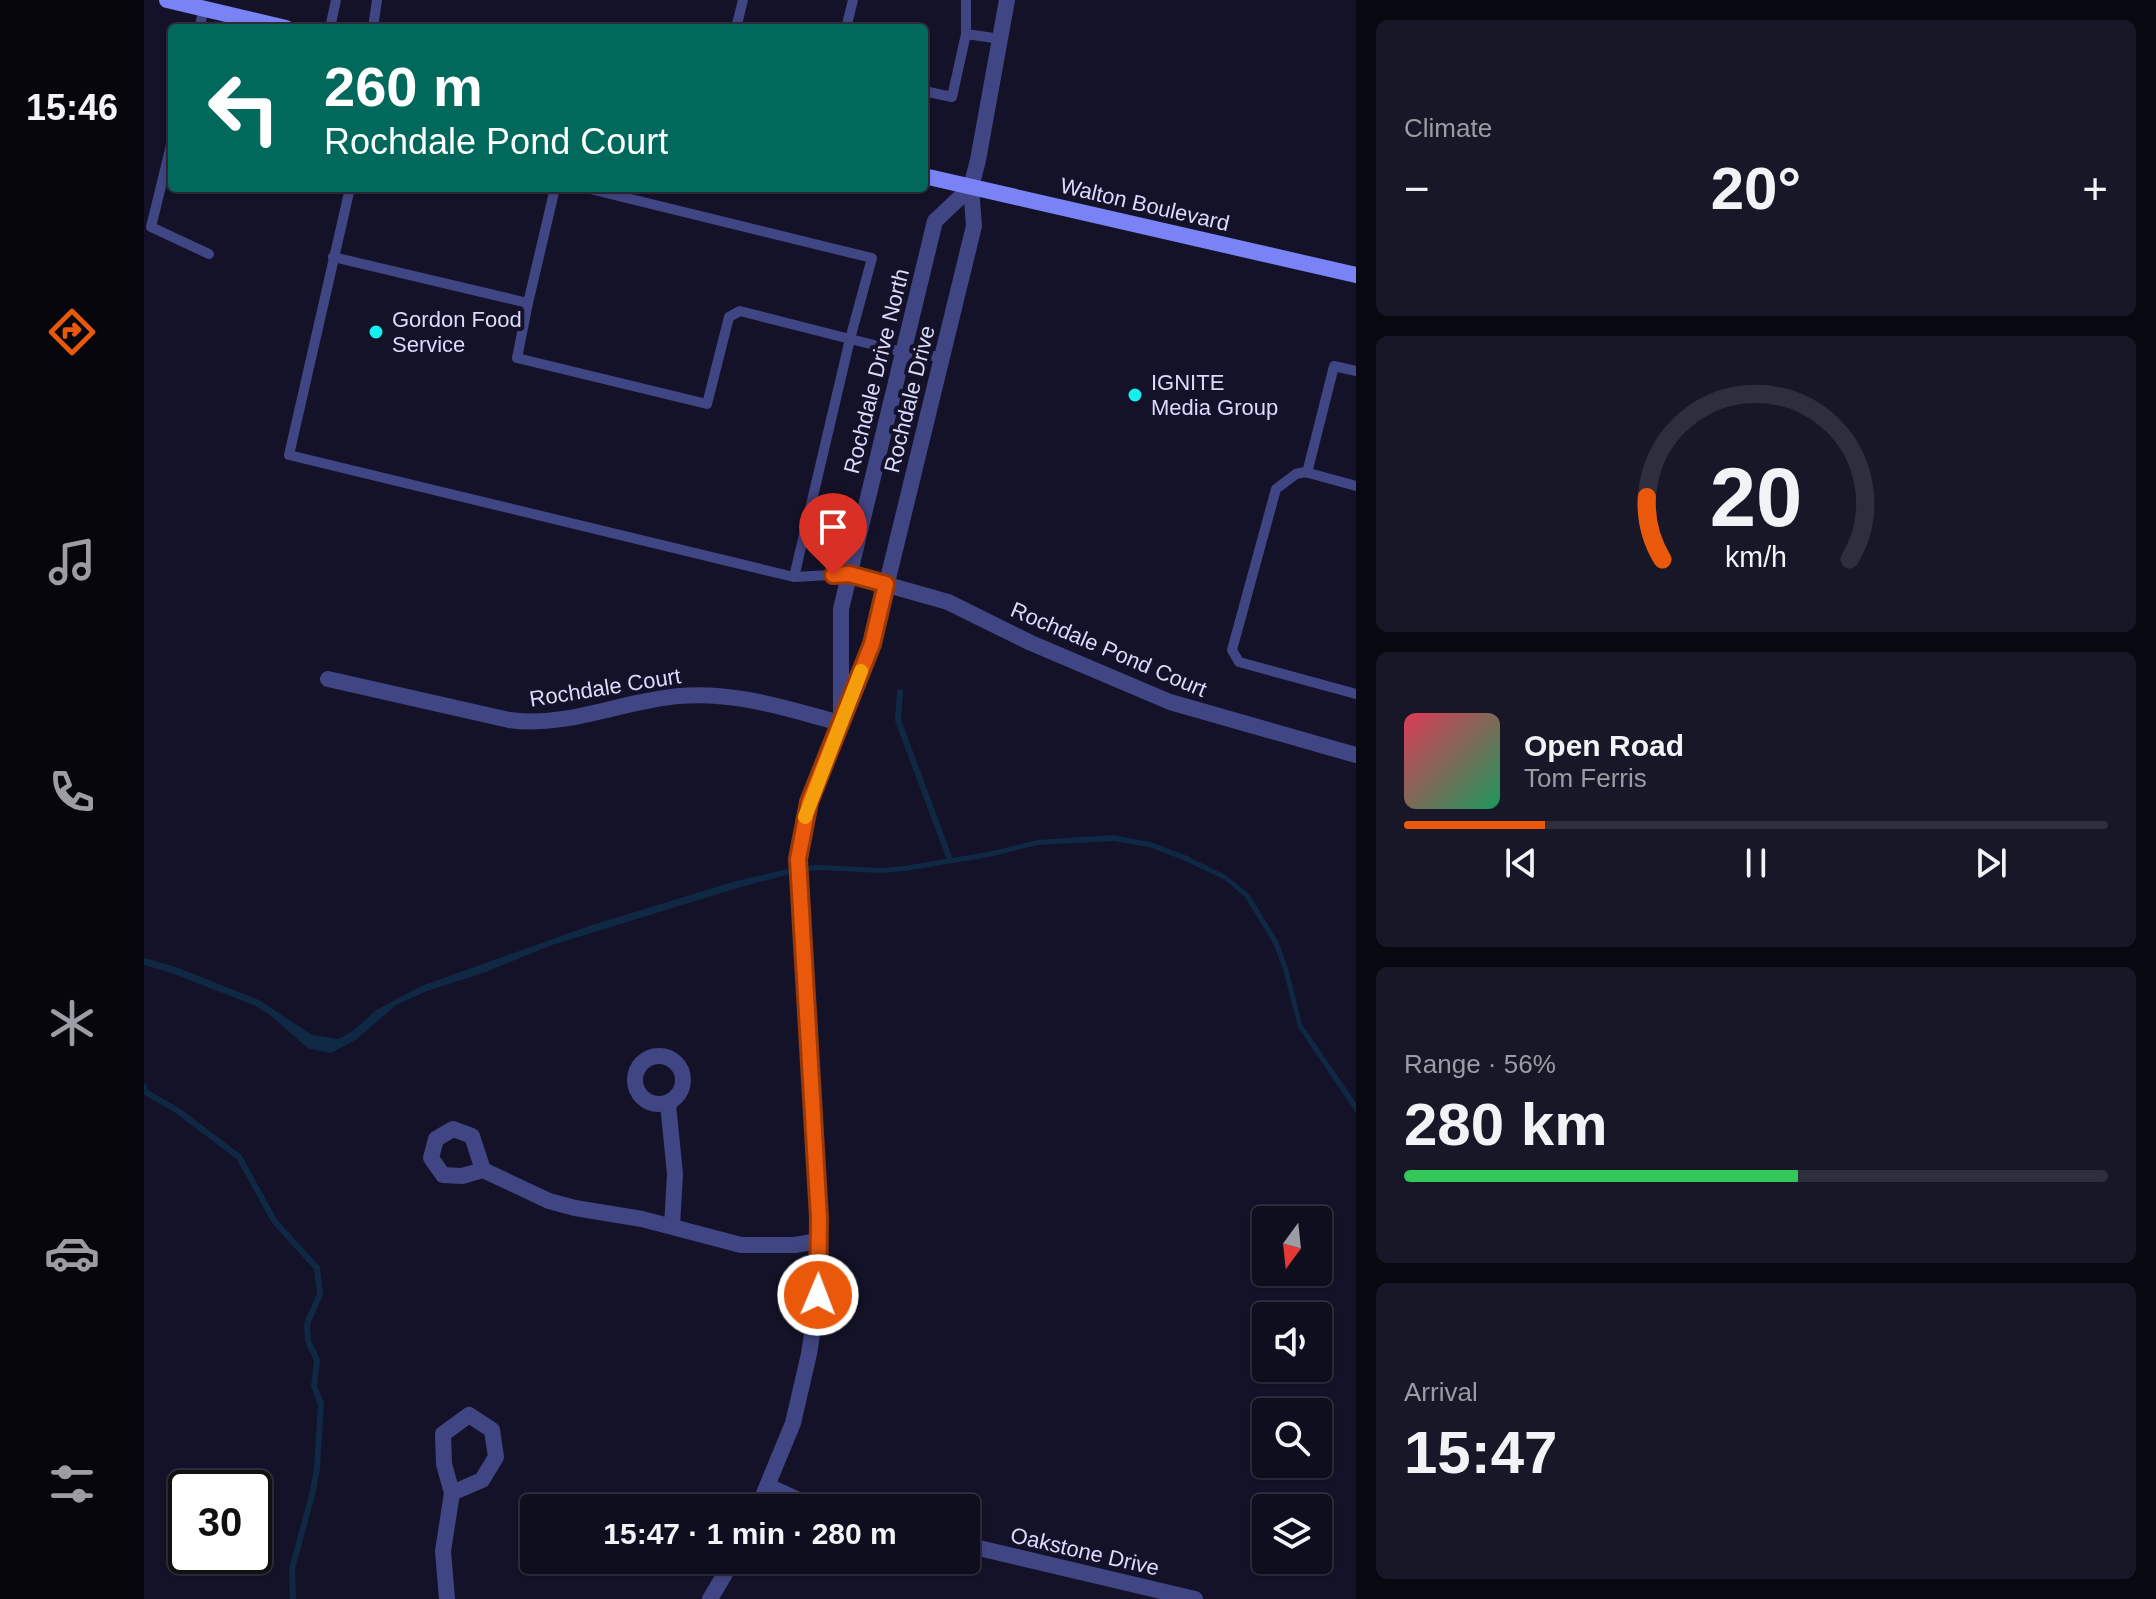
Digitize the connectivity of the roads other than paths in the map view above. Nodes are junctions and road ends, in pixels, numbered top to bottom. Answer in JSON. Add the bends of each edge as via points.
{"nodes":[{"id":1,"x":167,"y":0,"type":"edge"},
{"id":2,"x":336,"y":0,"type":"edge"},
{"id":3,"x":377,"y":0,"type":"edge"},
{"id":4,"x":743,"y":0,"type":"edge"},
{"id":5,"x":853,"y":0,"type":"edge"},
{"id":6,"x":966,"y":0,"type":"edge"},
{"id":7,"x":1007,"y":0,"type":"edge"},
{"id":8,"x":204,"y":9,"type":"junction"},
{"id":9,"x":200,"y":24,"type":"edge"},
{"id":10,"x":269,"y":24,"type":"edge"},
{"id":11,"x":331,"y":24,"type":"edge"},
{"id":12,"x":374,"y":24,"type":"edge"},
{"id":13,"x":737,"y":24,"type":"edge"},
{"id":14,"x":847,"y":24,"type":"edge"},
{"id":15,"x":966,"y":34,"type":"junction"},
{"id":16,"x":1001,"y":39,"type":"junction"},
{"id":17,"x":928,"y":92,"type":"edge"},
{"id":18,"x":168,"y":157,"type":"edge"},
{"id":19,"x":928,"y":177,"type":"edge"},
{"id":20,"x":971,"y":187,"type":"junction"},
{"id":21,"x":349,"y":192,"type":"edge"},
{"id":22,"x":554,"y":192,"type":"edge"},
{"id":23,"x":602,"y":192,"type":"edge"},
{"id":24,"x":209,"y":254,"type":"dead end"},
{"id":25,"x":333,"y":257,"type":"junction"},
{"id":26,"x":1356,"y":275,"type":"edge"},
{"id":27,"x":528,"y":303,"type":"junction"},
{"id":28,"x":850,"y":339,"type":"junction"},
{"id":29,"x":903,"y":352,"type":"junction"},
{"id":30,"x":941,"y":357,"type":"junction"},
{"id":31,"x":1356,"y":371,"type":"edge"},
{"id":32,"x":1307,"y":473,"type":"junction"},
{"id":33,"x":1356,"y":486,"type":"edge"},
{"id":34,"x":849,"y":574,"type":"junction"},
{"id":35,"x":794,"y":577,"type":"junction"},
{"id":36,"x":886,"y":584,"type":"junction"},
{"id":37,"x":328,"y":679,"type":"dead end"},
{"id":38,"x":1356,"y":694,"type":"edge"},
{"id":39,"x":841,"y":723,"type":"junction"},
{"id":40,"x":1356,"y":755,"type":"edge"},
{"id":41,"x":668,"y":1104,"type":"dead end"},
{"id":42,"x":483,"y":1170,"type":"dead end"},
{"id":43,"x":672,"y":1226,"type":"junction"},
{"id":44,"x":818,"y":1241,"type":"junction"},
{"id":45,"x":768,"y":1486,"type":"junction"},
{"id":46,"x":452,"y":1493,"type":"junction"},
{"id":47,"x":764,"y":1494,"type":"edge"},
{"id":48,"x":785,"y":1494,"type":"edge"},
{"id":49,"x":980,"y":1548,"type":"edge"},
{"id":50,"x":725,"y":1574,"type":"edge"},
{"id":51,"x":447,"y":1599,"type":"edge"},
{"id":52,"x":710,"y":1599,"type":"edge"},
{"id":53,"x":1195,"y":1599,"type":"edge"}],
"edges":[{"from":1,"to":8,"type":"main road"},
{"from":2,"to":11,"type":"lane"},
{"from":3,"to":12,"type":"lane"},
{"from":4,"to":13,"type":"lane"},
{"from":5,"to":14,"type":"lane"},
{"from":6,"to":15,"type":"lane"},
{"from":7,"to":16,"type":"street","name":"Rochdale Drive"},
{"from":8,"to":9,"type":"lane"},
{"from":8,"to":10,"type":"main road"},
{"from":15,"to":16,"type":"lane"},
{"from":15,"to":17,"type":"lane","via":[[952,97]]},
{"from":16,"to":20,"type":"street","name":"Rochdale Drive"},
{"from":18,"to":24,"type":"lane","via":[[151,227]]},
{"from":19,"to":20,"type":"main road","name":"Walton Boulevard"},
{"from":20,"to":26,"type":"main road","name":"Walton Boulevard"},
{"from":20,"to":29,"type":"street","name":"Rochdale Drive North","via":[[935,221]]},
{"from":20,"to":30,"type":"street","name":"Rochdale Drive","via":[[974,226]]},
{"from":21,"to":25,"type":"lane"},
{"from":22,"to":27,"type":"lane"},
{"from":23,"to":28,"type":"lane","via":[[872,258]]},
{"from":25,"to":27,"type":"lane"},
{"from":25,"to":35,"type":"lane","via":[[289,455]]},
{"from":27,"to":28,"type":"lane","via":[[517,358],[707,404],[729,317],[740,311]]},
{"from":28,"to":29,"type":"lane"},
{"from":28,"to":35,"type":"lane"},
{"from":29,"to":30,"type":"lane"},
{"from":29,"to":34,"type":"street","name":"Rochdale Drive North"},
{"from":30,"to":36,"type":"street","name":"Rochdale Drive"},
{"from":31,"to":32,"type":"lane","via":[[1334,366]]},
{"from":32,"to":33,"type":"lane"},
{"from":32,"to":38,"type":"lane","via":[[1296,474],[1276,489],[1232,650],[1239,662]]},
{"from":34,"to":35,"type":"lane"},
{"from":34,"to":36,"type":"street","name":"Rochdale Pond Court"},
{"from":34,"to":39,"type":"street","name":"Rochdale Drive North","via":[[841,609]]},
{"from":36,"to":39,"type":"street","name":"Rochdale Drive","via":[[872,644]]},
{"from":36,"to":40,"type":"street","name":"Rochdale Pond Court","via":[[948,602],[1170,702]]},
{"from":37,"to":39,"type":"street","name":"Rochdale Court","via":[[531,723],[676,696],[721,694]]},
{"from":39,"to":44,"type":"street","name":"Rochdale Drive","via":[[809,802],[798,859]]},
{"from":41,"to":43,"type":"street","via":[[675,1174]]},
{"from":42,"to":43,"type":"street","via":[[549,1201]]},
{"from":43,"to":44,"type":"street","via":[[741,1245]]},
{"from":44,"to":45,"type":"street","name":"Rochdale Drive","via":[[818,1295],[809,1354],[793,1423]]},
{"from":45,"to":47,"type":"street","name":"Rochdale Drive"},
{"from":45,"to":48,"type":"street"},
{"from":46,"to":46,"type":"street","via":[[482,1480],[496,1457],[492,1430],[469,1415],[443,1434]]},
{"from":46,"to":51,"type":"street","via":[[443,1551]]},
{"from":49,"to":53,"type":"street","name":"Oakstone Drive"},
{"from":50,"to":52,"type":"street"}]}
